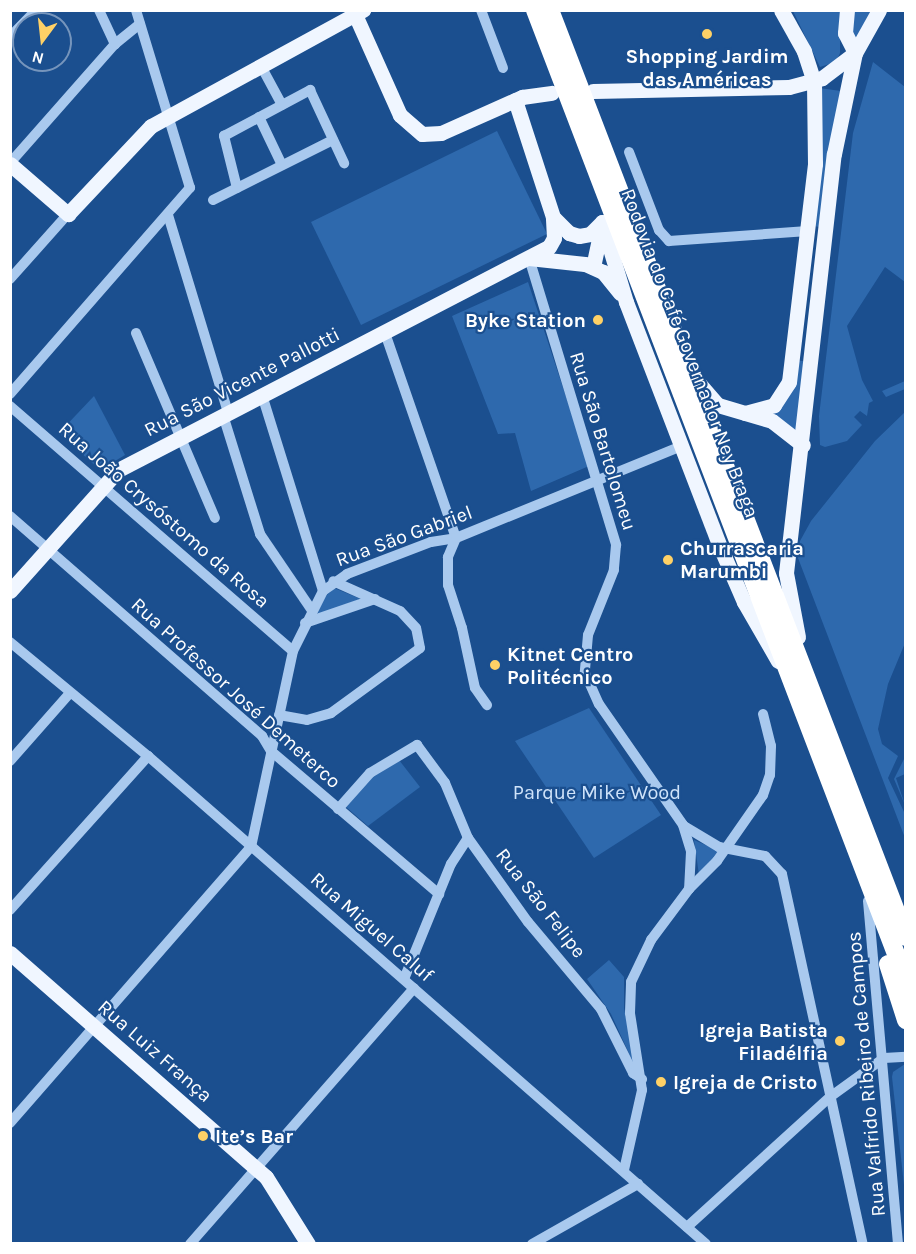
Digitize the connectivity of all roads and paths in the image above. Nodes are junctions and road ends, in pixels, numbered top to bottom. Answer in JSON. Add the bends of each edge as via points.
{"nodes":[{"id":1,"x":36,"y":10,"type":"edge"},
{"id":2,"x":99,"y":10,"type":"edge"},
{"id":3,"x":136,"y":10,"type":"edge"},
{"id":4,"x":481,"y":10,"type":"edge"},
{"id":5,"x":535,"y":10,"type":"edge"},
{"id":6,"x":549,"y":10,"type":"edge"},
{"id":7,"x":781,"y":10,"type":"edge"},
{"id":8,"x":847,"y":10,"type":"edge"},
{"id":9,"x":879,"y":10,"type":"edge"},
{"id":10,"x":357,"y":12,"type":"edge"},
{"id":11,"x":140,"y":24,"type":"junction"},
{"id":12,"x":10,"y":37,"type":"edge"},
{"id":13,"x":115,"y":44,"type":"junction"},
{"id":14,"x":855,"y":53,"type":"junction"},
{"id":15,"x":261,"y":66,"type":"junction"},
{"id":16,"x":503,"y":68,"type":"dead end"},
{"id":17,"x":814,"y":82,"type":"junction"},
{"id":18,"x":593,"y":91,"type":"dead end"},
{"id":19,"x":552,"y":93,"type":"dead end"},
{"id":20,"x":515,"y":100,"type":"junction"},
{"id":21,"x":282,"y":105,"type":"junction"},
{"id":22,"x":169,"y":115,"type":"junction"},
{"id":23,"x":259,"y":117,"type":"junction"},
{"id":24,"x":577,"y":121,"type":"junction"},
{"id":25,"x":333,"y":140,"type":"junction"},
{"id":26,"x":629,"y":152,"type":"dead end"},
{"id":27,"x":10,"y":163,"type":"edge"},
{"id":28,"x":344,"y":163,"type":"dead end"},
{"id":29,"x":282,"y":165,"type":"junction"},
{"id":30,"x":237,"y":188,"type":"junction"},
{"id":31,"x":213,"y":200,"type":"dead end"},
{"id":32,"x":68,"y":214,"type":"junction"},
{"id":33,"x":168,"y":215,"type":"junction"},
{"id":34,"x":553,"y":217,"type":"junction"},
{"id":35,"x":602,"y":222,"type":"junction"},
{"id":36,"x":808,"y":231,"type":"junction"},
{"id":37,"x":573,"y":235,"type":"junction"},
{"id":38,"x":783,"y":235,"type":"junction"},
{"id":39,"x":824,"y":249,"type":"junction"},
{"id":40,"x":806,"y":252,"type":"junction"},
{"id":41,"x":529,"y":258,"type":"junction"},
{"id":42,"x":577,"y":262,"type":"junction"},
{"id":43,"x":593,"y":267,"type":"junction"},
{"id":44,"x":10,"y":279,"type":"edge"},
{"id":45,"x":626,"y":302,"type":"junction"},
{"id":46,"x":136,"y":333,"type":"dead end"},
{"id":47,"x":385,"y":333,"type":"junction"},
{"id":48,"x":686,"y":366,"type":"junction"},
{"id":49,"x":10,"y":394,"type":"edge"},
{"id":50,"x":262,"y":396,"type":"junction"},
{"id":51,"x":10,"y":406,"type":"edge"},
{"id":52,"x":745,"y":413,"type":"junction"},
{"id":53,"x":226,"y":414,"type":"junction"},
{"id":54,"x":182,"y":436,"type":"junction"},
{"id":55,"x":803,"y":445,"type":"junction"},
{"id":56,"x":682,"y":446,"type":"junction"},
{"id":57,"x":597,"y":480,"type":"junction"},
{"id":58,"x":101,"y":485,"type":"junction"},
{"id":59,"x":10,"y":516,"type":"edge"},
{"id":60,"x":215,"y":518,"type":"dead end"},
{"id":61,"x":456,"y":538,"type":"junction"},
{"id":62,"x":47,"y":548,"type":"junction"},
{"id":63,"x":333,"y":581,"type":"junction"},
{"id":64,"x":10,"y":591,"type":"edge"},
{"id":65,"x":323,"y":591,"type":"junction"},
{"id":66,"x":375,"y":599,"type":"junction"},
{"id":67,"x":311,"y":609,"type":"junction"},
{"id":68,"x":304,"y":623,"type":"junction"},
{"id":69,"x":10,"y":642,"type":"edge"},
{"id":70,"x":293,"y":651,"type":"junction"},
{"id":71,"x":792,"y":683,"type":"junction"},
{"id":72,"x":811,"y":688,"type":"junction"},
{"id":73,"x":70,"y":693,"type":"junction"},
{"id":74,"x":487,"y":705,"type":"dead end"},
{"id":75,"x":763,"y":714,"type":"dead end"},
{"id":76,"x":279,"y":715,"type":"junction"},
{"id":77,"x":271,"y":751,"type":"junction"},
{"id":78,"x":148,"y":756,"type":"junction"},
{"id":79,"x":10,"y":761,"type":"edge"},
{"id":80,"x":338,"y":808,"type":"junction"},
{"id":81,"x":683,"y":825,"type":"junction"},
{"id":82,"x":849,"y":833,"type":"junction"},
{"id":83,"x":468,"y":838,"type":"junction"},
{"id":84,"x":251,"y":847,"type":"junction"},
{"id":85,"x":727,"y":849,"type":"junction"},
{"id":86,"x":875,"y":854,"type":"junction"},
{"id":87,"x":689,"y":889,"type":"junction"},
{"id":88,"x":439,"y":894,"type":"junction"},
{"id":89,"x":868,"y":901,"type":"junction"},
{"id":90,"x":10,"y":910,"type":"edge"},
{"id":91,"x":906,"y":918,"type":"edge"},
{"id":92,"x":906,"y":937,"type":"edge"},
{"id":93,"x":10,"y":953,"type":"edge"},
{"id":94,"x":404,"y":979,"type":"junction"},
{"id":95,"x":906,"y":980,"type":"edge"},
{"id":96,"x":414,"y":987,"type":"junction"},
{"id":97,"x":906,"y":1020,"type":"edge"},
{"id":98,"x":95,"y":1026,"type":"junction"},
{"id":99,"x":884,"y":1058,"type":"junction"},
{"id":100,"x":906,"y":1058,"type":"edge"},
{"id":101,"x":642,"y":1079,"type":"junction"},
{"id":102,"x":830,"y":1097,"type":"junction"},
{"id":103,"x":10,"y":1123,"type":"edge"},
{"id":104,"x":256,"y":1168,"type":"junction"},
{"id":105,"x":624,"y":1170,"type":"junction"},
{"id":106,"x":638,"y":1184,"type":"junction"},
{"id":107,"x":687,"y":1227,"type":"junction"},
{"id":108,"x":190,"y":1244,"type":"edge"},
{"id":109,"x":308,"y":1244,"type":"edge"},
{"id":110,"x":532,"y":1244,"type":"edge"},
{"id":111,"x":706,"y":1244,"type":"edge"},
{"id":112,"x":864,"y":1244,"type":"edge"},
{"id":113,"x":898,"y":1244,"type":"edge"}],
"edges":[{"from":1,"to":12,"type":"street"},
{"from":2,"to":13,"type":"street"},
{"from":3,"to":11,"type":"street"},
{"from":4,"to":16,"type":"street"},
{"from":5,"to":24,"type":"highway","name":"Rodovia do Café Governador Ney Braga"},
{"from":6,"to":48,"type":"highway","name":"Rodovia do Café Governador Ney Braga"},
{"from":7,"to":17,"type":"main road","via":[[808,61]]},
{"from":8,"to":14,"type":"main road","via":[[845,33]]},
{"from":9,"to":14,"type":"main road"},
{"from":10,"to":15,"type":"main road"},
{"from":10,"to":20,"type":"main road","via":[[400,115],[422,134],[441,133]]},
{"from":11,"to":13,"type":"street"},
{"from":11,"to":22,"type":"street"},
{"from":13,"to":27,"type":"street"},
{"from":14,"to":17,"type":"main road"},
{"from":14,"to":39,"type":"main road","via":[[834,154]]},
{"from":15,"to":21,"type":"street"},
{"from":15,"to":22,"type":"main road"},
{"from":17,"to":18,"type":"main road","via":[[775,88]]},
{"from":17,"to":36,"type":"main road","via":[[816,146]]},
{"from":19,"to":20,"type":"main road"},
{"from":20,"to":34,"type":"main road"},
{"from":21,"to":23,"type":"street"},
{"from":21,"to":25,"type":"street","via":[[310,90]]},
{"from":22,"to":32,"type":"main road","via":[[130,144]]},
{"from":22,"to":33,"type":"street","via":[[190,188]]},
{"from":23,"to":29,"type":"street"},
{"from":23,"to":30,"type":"street","via":[[224,136]]},
{"from":24,"to":35,"type":"highway"},
{"from":24,"to":71,"type":"highway","name":"Rodovia do Café Governador Ney Braga"},
{"from":25,"to":28,"type":"street"},
{"from":25,"to":29,"type":"street"},
{"from":26,"to":38,"type":"street","via":[[659,230],[669,241]]},
{"from":27,"to":32,"type":"main road"},
{"from":29,"to":30,"type":"street"},
{"from":30,"to":31,"type":"street"},
{"from":32,"to":44,"type":"street"},
{"from":33,"to":49,"type":"street"},
{"from":33,"to":53,"type":"street"},
{"from":34,"to":37,"type":"main road"},
{"from":34,"to":41,"type":"main road","name":"Rua São Vicente Pallotti","via":[[552,243]]},
{"from":35,"to":37,"type":"main road","via":[[591,234]]},
{"from":35,"to":43,"type":"main road"},
{"from":35,"to":45,"type":"main road"},
{"from":36,"to":38,"type":"street"},
{"from":36,"to":39,"type":"main road","via":[[820,239]]},
{"from":36,"to":40,"type":"main road"},
{"from":37,"to":42,"type":"main road"},
{"from":38,"to":40,"type":"street"},
{"from":39,"to":55,"type":"main road"},
{"from":40,"to":52,"type":"main road","via":[[787,390],[765,410]]},
{"from":41,"to":42,"type":"main road"},
{"from":41,"to":47,"type":"main road","name":"Rua São Vicente Pallotti"},
{"from":41,"to":57,"type":"street","name":"Rua São Bartolomeu"},
{"from":42,"to":43,"type":"main road"},
{"from":43,"to":45,"type":"main road","via":[[612,281]]},
{"from":45,"to":56,"type":"main road"},
{"from":46,"to":54,"type":"street"},
{"from":47,"to":50,"type":"main road","name":"Rua São Vicente Pallotti"},
{"from":47,"to":61,"type":"street"},
{"from":48,"to":52,"type":"main road","via":[[712,400],[725,409]]},
{"from":48,"to":72,"type":"highway","name":"Rodovia do Café Governador Ney Braga"},
{"from":50,"to":53,"type":"main road","name":"Rua São Vicente Pallotti"},
{"from":50,"to":65,"type":"street"},
{"from":51,"to":58,"type":"street","name":"Rua João Crysóstomo da Rosa"},
{"from":52,"to":55,"type":"main road","via":[[772,421]]},
{"from":53,"to":54,"type":"main road","name":"Rua São Vicente Pallotti"},
{"from":53,"to":67,"type":"street","via":[[260,534]]},
{"from":54,"to":58,"type":"main road","name":"Rua São Vicente Pallotti","via":[[118,470]]},
{"from":54,"to":60,"type":"street"},
{"from":55,"to":72,"type":"main road","via":[[786,586]]},
{"from":56,"to":57,"type":"street","name":"Rua São Gabriel"},
{"from":56,"to":71,"type":"main road","via":[[740,594]]},
{"from":57,"to":61,"type":"street","name":"Rua São Gabriel"},
{"from":57,"to":81,"type":"street","name":"Rua São Bartolomeu","via":[[617,557],[588,635],[585,673],[593,695]]},
{"from":58,"to":62,"type":"main road","name":"Rua São Vicente Pallotti"},
{"from":58,"to":70,"type":"street","name":"Rua João Crysóstomo da Rosa"},
{"from":59,"to":62,"type":"street","name":"Rua Professor José Demeterco"},
{"from":61,"to":63,"type":"street","name":"Rua São Gabriel","via":[[431,542]]},
{"from":61,"to":74,"type":"street","via":[[448,557],[448,585],[475,688]]},
{"from":62,"to":64,"type":"main road","name":"Rua São Vicente Pallotti"},
{"from":62,"to":77,"type":"street","name":"Rua Professor José Demeterco","via":[[262,736]]},
{"from":63,"to":65,"type":"street","name":"Rua São Gabriel"},
{"from":63,"to":66,"type":"street"},
{"from":65,"to":67,"type":"street","name":"Rua São Gabriel"},
{"from":66,"to":68,"type":"street"},
{"from":66,"to":76,"type":"street","via":[[400,611],[412,622],[421,640],[418,651],[322,717],[307,720]]},
{"from":67,"to":68,"type":"street","name":"Rua São Gabriel"},
{"from":68,"to":70,"type":"street","name":"Rua São Gabriel"},
{"from":69,"to":73,"type":"street","name":"Rua Miguel Caluf"},
{"from":70,"to":76,"type":"street","name":"Rua São Gabriel"},
{"from":71,"to":82,"type":"highway","name":"Rodovia do Café Governador Ney Braga"},
{"from":72,"to":86,"type":"highway","name":"Rodovia do Café Governador Ney Braga"},
{"from":73,"to":78,"type":"street","name":"Rua Miguel Caluf"},
{"from":73,"to":79,"type":"street"},
{"from":75,"to":85,"type":"street","via":[[770,735],[770,775],[758,804]]},
{"from":76,"to":77,"type":"street","name":"Rua São Gabriel"},
{"from":77,"to":80,"type":"street","name":"Rua Professor José Demeterco"},
{"from":77,"to":84,"type":"street","name":"Rua São Gabriel"},
{"from":78,"to":84,"type":"street","name":"Rua Miguel Caluf"},
{"from":78,"to":90,"type":"street"},
{"from":80,"to":83,"type":"street","name":"Rua São Felipe","via":[[370,773],[417,745],[445,783]]},
{"from":80,"to":88,"type":"street","name":"Rua Professor José Demeterco"},
{"from":81,"to":85,"type":"street","via":[[700,838]]},
{"from":81,"to":87,"type":"street","name":"Rua São Bartolomeu","via":[[691,852]]},
{"from":82,"to":89,"type":"highway"},
{"from":82,"to":95,"type":"highway","name":"Rodovia do Café Governador Ney Braga"},
{"from":83,"to":88,"type":"street","via":[[455,856]]},
{"from":83,"to":101,"type":"street","name":"Rua São Felipe","via":[[528,922],[602,1009],[633,1072]]},
{"from":84,"to":94,"type":"street","name":"Rua Miguel Caluf"},
{"from":84,"to":98,"type":"street"},
{"from":85,"to":87,"type":"street"},
{"from":85,"to":102,"type":"street","via":[[765,856],[782,874]]},
{"from":86,"to":91,"type":"highway"},
{"from":86,"to":92,"type":"highway","name":"Rodovia do Café Governador Ney Braga"},
{"from":87,"to":101,"type":"street","via":[[643,953],[631,982],[630,1013]]},
{"from":88,"to":94,"type":"street"},
{"from":89,"to":97,"type":"highway"},
{"from":89,"to":99,"type":"street","name":"Rua Valfrido Ribeiro de Campos"},
{"from":93,"to":98,"type":"main road","name":"Rua Luiz França"},
{"from":94,"to":96,"type":"street","name":"Rua Miguel Caluf"},
{"from":96,"to":104,"type":"street"},
{"from":96,"to":105,"type":"street","name":"Rua Miguel Caluf"},
{"from":98,"to":103,"type":"street"},
{"from":98,"to":104,"type":"main road","name":"Rua Luiz França"},
{"from":99,"to":100,"type":"street"},
{"from":99,"to":102,"type":"street"},
{"from":99,"to":113,"type":"street","name":"Rua Valfrido Ribeiro de Campos"},
{"from":101,"to":105,"type":"street","via":[[642,1103]]},
{"from":102,"to":107,"type":"street"},
{"from":102,"to":112,"type":"street"},
{"from":104,"to":108,"type":"street"},
{"from":104,"to":109,"type":"main road","name":"Rua Luiz França","via":[[283,1199]]},
{"from":105,"to":106,"type":"street","name":"Rua Miguel Caluf"},
{"from":106,"to":107,"type":"street","name":"Rua Miguel Caluf"},
{"from":106,"to":110,"type":"street"},
{"from":107,"to":111,"type":"street","name":"Rua Miguel Caluf"}]}
